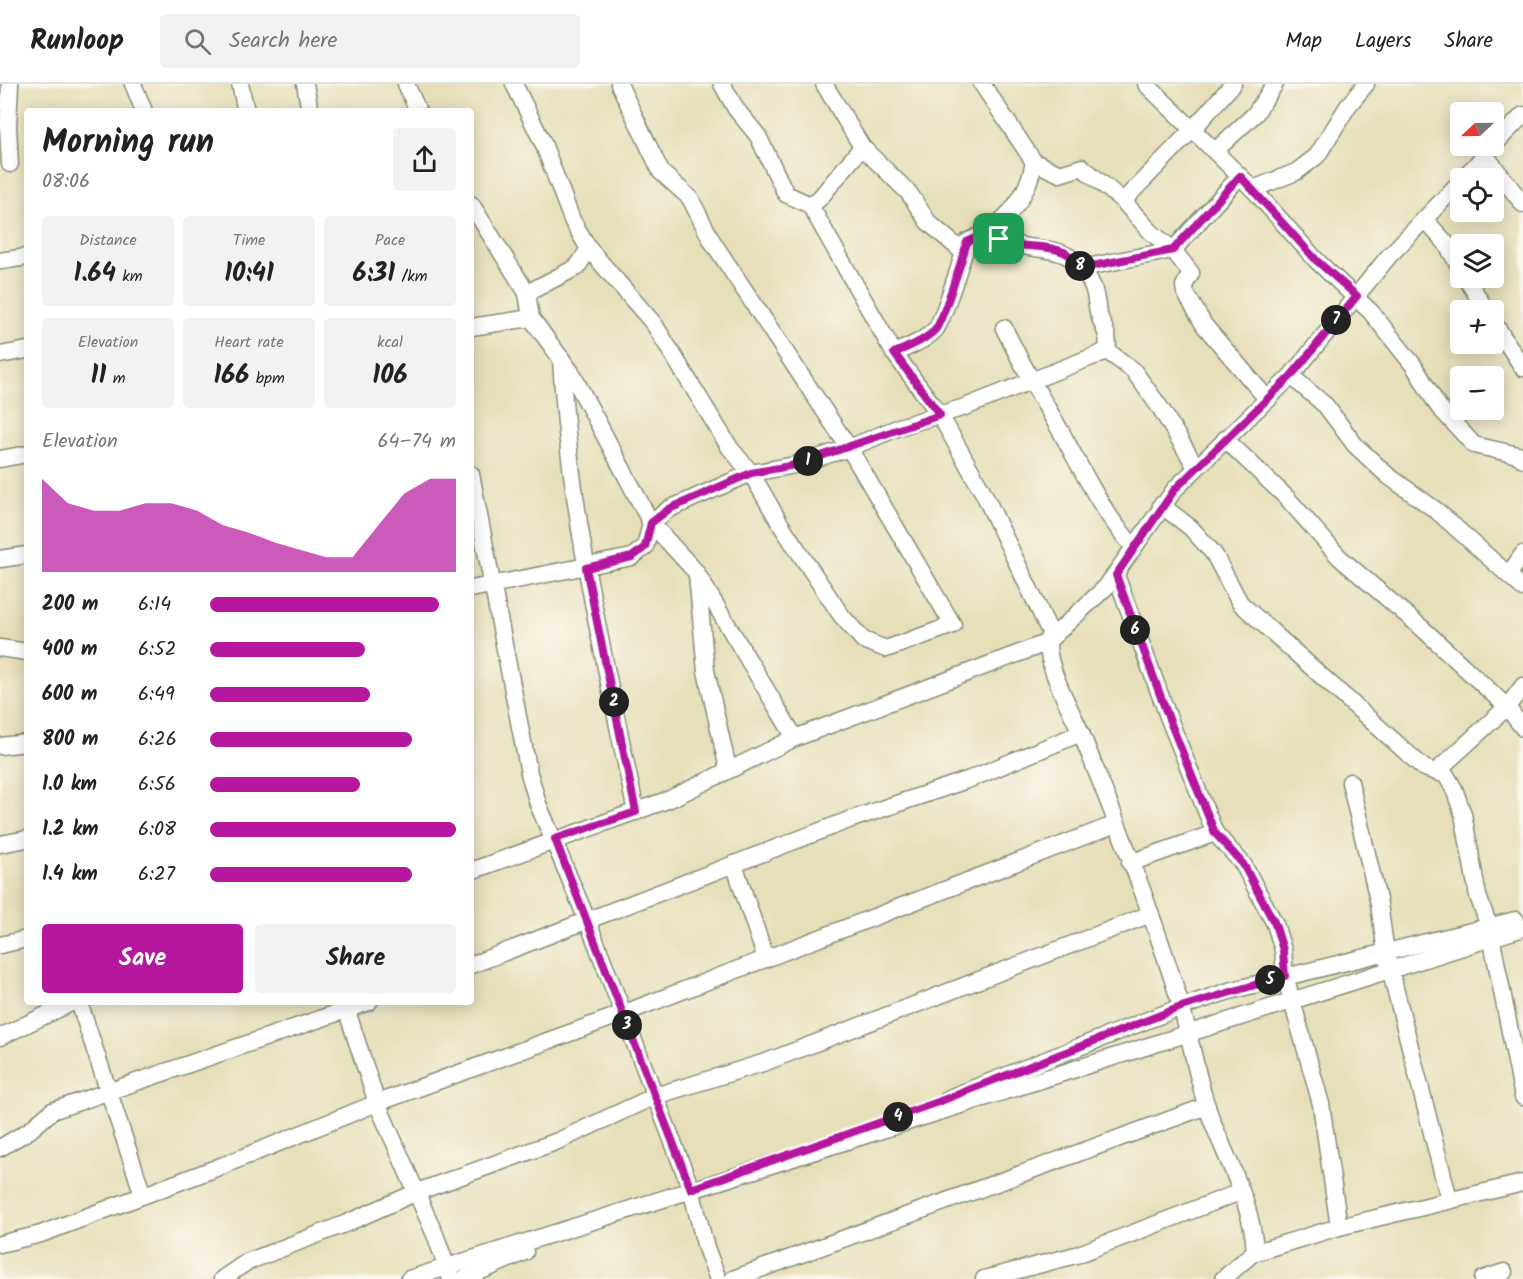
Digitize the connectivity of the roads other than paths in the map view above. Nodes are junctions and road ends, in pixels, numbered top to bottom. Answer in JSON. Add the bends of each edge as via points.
{"nodes":[{"id":1,"x":10,"y":84,"type":"edge"},
{"id":2,"x":133,"y":84,"type":"edge"},
{"id":3,"x":240,"y":84,"type":"edge"},
{"id":4,"x":305,"y":84,"type":"edge"},
{"id":5,"x":406,"y":84,"type":"edge"},
{"id":6,"x":514,"y":84,"type":"edge"},
{"id":7,"x":619,"y":84,"type":"edge"},
{"id":8,"x":722,"y":84,"type":"edge"},
{"id":9,"x":824,"y":84,"type":"edge"},
{"id":10,"x":982,"y":84,"type":"edge"},
{"id":11,"x":1146,"y":84,"type":"edge"},
{"id":12,"x":1233,"y":84,"type":"edge"},
{"id":13,"x":1275,"y":84,"type":"edge"},
{"id":14,"x":1366,"y":84,"type":"edge"},
{"id":15,"x":143,"y":108,"type":"edge"},
{"id":16,"x":245,"y":108,"type":"edge"},
{"id":17,"x":309,"y":108,"type":"edge"},
{"id":18,"x":417,"y":108,"type":"edge"},
{"id":19,"x":1523,"y":115,"type":"edge"},
{"id":20,"x":1192,"y":130,"type":"junction"},
{"id":21,"x":1504,"y":135,"type":"edge"},
{"id":22,"x":862,"y":147,"type":"junction"},
{"id":23,"x":1215,"y":151,"type":"junction"},
{"id":24,"x":1484,"y":156,"type":"edge"},
{"id":25,"x":1496,"y":156,"type":"edge"},
{"id":26,"x":1034,"y":162,"type":"junction"},
{"id":27,"x":12,"y":164,"type":"edge"},
{"id":28,"x":1473,"y":168,"type":"edge"},
{"id":29,"x":1240,"y":176,"type":"junction"},
{"id":30,"x":1253,"y":189,"type":"junction"},
{"id":31,"x":1450,"y":193,"type":"edge"},
{"id":32,"x":1123,"y":201,"type":"junction"},
{"id":33,"x":1523,"y":204,"type":"edge"},
{"id":34,"x":810,"y":205,"type":"junction"},
{"id":35,"x":474,"y":209,"type":"edge"},
{"id":36,"x":1425,"y":220,"type":"junction"},
{"id":37,"x":991,"y":232,"type":"junction"},
{"id":38,"x":589,"y":249,"type":"junction"},
{"id":39,"x":1173,"y":250,"type":"junction"},
{"id":40,"x":1450,"y":250,"type":"edge"},
{"id":41,"x":964,"y":253,"type":"junction"},
{"id":42,"x":24,"y":257,"type":"edge"},
{"id":43,"x":0,"y":261,"type":"edge"},
{"id":44,"x":1082,"y":268,"type":"junction"},
{"id":45,"x":527,"y":293,"type":"junction"},
{"id":46,"x":1357,"y":296,"type":"junction"},
{"id":47,"x":531,"y":318,"type":"junction"},
{"id":48,"x":474,"y":327,"type":"edge"},
{"id":49,"x":1004,"y":328,"type":"dead end"},
{"id":50,"x":1504,"y":338,"type":"edge"},
{"id":51,"x":24,"y":351,"type":"edge"},
{"id":52,"x":1107,"y":351,"type":"junction"},
{"id":53,"x":894,"y":353,"type":"junction"},
{"id":54,"x":0,"y":355,"type":"edge"},
{"id":55,"x":561,"y":356,"type":"junction"},
{"id":56,"x":1523,"y":368,"type":"edge"},
{"id":57,"x":1291,"y":376,"type":"junction"},
{"id":58,"x":1030,"y":382,"type":"junction"},
{"id":59,"x":1268,"y":400,"type":"junction"},
{"id":60,"x":940,"y":415,"type":"junction"},
{"id":61,"x":1225,"y":440,"type":"junction"},
{"id":62,"x":849,"y":448,"type":"junction"},
{"id":63,"x":24,"y":455,"type":"edge"},
{"id":64,"x":0,"y":459,"type":"edge"},
{"id":65,"x":1523,"y":459,"type":"edge"},
{"id":66,"x":1196,"y":467,"type":"junction"},
{"id":67,"x":751,"y":473,"type":"junction"},
{"id":68,"x":474,"y":489,"type":"edge"},
{"id":69,"x":1161,"y":506,"type":"junction"},
{"id":70,"x":651,"y":523,"type":"junction"},
{"id":71,"x":1134,"y":547,"type":"junction"},
{"id":72,"x":1523,"y":554,"type":"edge"},
{"id":73,"x":24,"y":555,"type":"edge"},
{"id":74,"x":0,"y":559,"type":"edge"},
{"id":75,"x":586,"y":568,"type":"junction"},
{"id":76,"x":696,"y":572,"type":"junction"},
{"id":77,"x":1509,"y":574,"type":"junction"},
{"id":78,"x":1116,"y":575,"type":"junction"},
{"id":79,"x":493,"y":586,"type":"junction"},
{"id":80,"x":1523,"y":588,"type":"edge"},
{"id":81,"x":474,"y":589,"type":"edge"},
{"id":82,"x":1046,"y":643,"type":"junction"},
{"id":83,"x":0,"y":648,"type":"edge"},
{"id":84,"x":24,"y":652,"type":"edge"},
{"id":85,"x":1523,"y":686,"type":"edge"},
{"id":86,"x":1507,"y":707,"type":"junction"},
{"id":87,"x":1523,"y":728,"type":"edge"},
{"id":88,"x":1081,"y":733,"type":"junction"},
{"id":89,"x":795,"y":738,"type":"junction"},
{"id":90,"x":24,"y":742,"type":"edge"},
{"id":91,"x":0,"y":746,"type":"edge"},
{"id":92,"x":729,"y":769,"type":"junction"},
{"id":93,"x":1437,"y":771,"type":"junction"},
{"id":94,"x":1350,"y":782,"type":"dead end"},
{"id":95,"x":636,"y":812,"type":"junction"},
{"id":96,"x":1116,"y":825,"type":"junction"},
{"id":97,"x":1215,"y":833,"type":"junction"},
{"id":98,"x":555,"y":839,"type":"junction"},
{"id":99,"x":24,"y":840,"type":"edge"},
{"id":100,"x":0,"y":844,"type":"edge"},
{"id":101,"x":1130,"y":863,"type":"junction"},
{"id":102,"x":734,"y":864,"type":"junction"},
{"id":103,"x":474,"y":870,"type":"edge"},
{"id":104,"x":1150,"y":914,"type":"junction"},
{"id":105,"x":1523,"y":919,"type":"edge"},
{"id":106,"x":588,"y":922,"type":"junction"},
{"id":107,"x":1489,"y":926,"type":"junction"},
{"id":108,"x":1523,"y":928,"type":"edge"},
{"id":109,"x":24,"y":940,"type":"edge"},
{"id":110,"x":0,"y":945,"type":"edge"},
{"id":111,"x":1386,"y":953,"type":"junction"},
{"id":112,"x":766,"y":959,"type":"junction"},
{"id":113,"x":474,"y":964,"type":"edge"},
{"id":114,"x":1285,"y":976,"type":"junction"},
{"id":115,"x":67,"y":1005,"type":"edge"},
{"id":116,"x":81,"y":1005,"type":"edge"},
{"id":117,"x":346,"y":1006,"type":"edge"},
{"id":118,"x":1181,"y":1007,"type":"junction"},
{"id":119,"x":622,"y":1014,"type":"junction"},
{"id":120,"x":0,"y":1037,"type":"edge"},
{"id":121,"x":107,"y":1092,"type":"junction"},
{"id":122,"x":655,"y":1096,"type":"junction"},
{"id":123,"x":1523,"y":1097,"type":"edge"},
{"id":124,"x":377,"y":1103,"type":"junction"},
{"id":125,"x":1207,"y":1106,"type":"junction"},
{"id":126,"x":0,"y":1148,"type":"edge"},
{"id":127,"x":1523,"y":1183,"type":"edge"},
{"id":128,"x":691,"y":1189,"type":"junction"},
{"id":129,"x":417,"y":1192,"type":"junction"},
{"id":130,"x":1240,"y":1192,"type":"junction"},
{"id":131,"x":143,"y":1195,"type":"junction"},
{"id":132,"x":1449,"y":1199,"type":"junction"},
{"id":133,"x":1339,"y":1227,"type":"junction"},
{"id":134,"x":0,"y":1244,"type":"edge"},
{"id":135,"x":1255,"y":1252,"type":"junction"},
{"id":136,"x":1504,"y":1272,"type":"dead end"},
{"id":137,"x":222,"y":1279,"type":"edge"},
{"id":138,"x":409,"y":1279,"type":"edge"},
{"id":139,"x":451,"y":1279,"type":"edge"},
{"id":140,"x":463,"y":1279,"type":"edge"},
{"id":141,"x":718,"y":1279,"type":"edge"},
{"id":142,"x":733,"y":1279,"type":"edge"},
{"id":143,"x":984,"y":1279,"type":"edge"},
{"id":144,"x":1222,"y":1279,"type":"edge"},
{"id":145,"x":1483,"y":1279,"type":"edge"}],
"edges":[{"from":1,"to":27,"type":"street","via":[[8,126]]},
{"from":2,"to":15,"type":"street"},
{"from":3,"to":16,"type":"street"},
{"from":4,"to":17,"type":"street"},
{"from":5,"to":18,"type":"street"},
{"from":6,"to":38,"type":"street","via":[[543,142],[572,220]]},
{"from":7,"to":62,"type":"street","via":[[661,172],[690,198],[712,241]]},
{"from":8,"to":34,"type":"street","via":[[758,136],[786,194]]},
{"from":9,"to":22,"type":"street"},
{"from":10,"to":26,"type":"street"},
{"from":11,"to":20,"type":"street"},
{"from":12,"to":20,"type":"street"},
{"from":13,"to":23,"type":"street","via":[[1255,114]]},
{"from":14,"to":30,"type":"street","via":[[1317,156],[1296,172]]},
{"from":19,"to":21,"type":"street"},
{"from":20,"to":23,"type":"street"},
{"from":20,"to":32,"type":"street"},
{"from":22,"to":34,"type":"street"},
{"from":22,"to":41,"type":"street","via":[[909,193],[928,222]]},
{"from":23,"to":29,"type":"street"},
{"from":24,"to":28,"type":"street"},
{"from":25,"to":33,"type":"street"},
{"from":26,"to":32,"type":"street","via":[[1060,174],[1082,167]]},
{"from":26,"to":37,"type":"street","via":[[1030,183],[1006,218]]},
{"from":29,"to":30,"type":"street"},
{"from":29,"to":39,"type":"street"},
{"from":30,"to":46,"type":"street","via":[[1317,261]]},
{"from":31,"to":36,"type":"street"},
{"from":32,"to":39,"type":"street"},
{"from":34,"to":53,"type":"street"},
{"from":35,"to":45,"type":"street"},
{"from":36,"to":40,"type":"street"},
{"from":36,"to":46,"type":"street"},
{"from":37,"to":41,"type":"street","via":[[967,242]]},
{"from":37,"to":44,"type":"street","via":[[1027,248],[1067,253]]},
{"from":38,"to":45,"type":"street","via":[[577,267]]},
{"from":38,"to":67,"type":"street","via":[[654,324],[730,448]]},
{"from":39,"to":44,"type":"street"},
{"from":39,"to":59,"type":"street","via":[[1191,273],[1185,292],[1204,325]]},
{"from":41,"to":53,"type":"street","via":[[941,322],[918,342]]},
{"from":42,"to":43,"type":"street"},
{"from":44,"to":52,"type":"street","via":[[1093,286],[1110,338]]},
{"from":45,"to":47,"type":"street"},
{"from":46,"to":57,"type":"street"},
{"from":46,"to":65,"type":"street","via":[[1414,366],[1438,406],[1474,445]]},
{"from":47,"to":48,"type":"street"},
{"from":47,"to":55,"type":"street"},
{"from":49,"to":58,"type":"street"},
{"from":50,"to":56,"type":"street"},
{"from":51,"to":54,"type":"street"},
{"from":52,"to":58,"type":"street"},
{"from":52,"to":66,"type":"street","via":[[1133,370]]},
{"from":53,"to":60,"type":"street"},
{"from":55,"to":70,"type":"street"},
{"from":55,"to":75,"type":"street"},
{"from":57,"to":59,"type":"street"},
{"from":57,"to":77,"type":"street","via":[[1326,406],[1355,445],[1387,475],[1437,511]]},
{"from":58,"to":60,"type":"street"},
{"from":58,"to":71,"type":"street","via":[[1114,526]]},
{"from":59,"to":61,"type":"street"},
{"from":60,"to":62,"type":"street"},
{"from":60,"to":82,"type":"street","via":[[984,494],[1050,632]]},
{"from":61,"to":66,"type":"street"},
{"from":61,"to":86,"type":"street","via":[[1287,498],[1339,557]]},
{"from":62,"to":67,"type":"street","via":[[795,465]]},
{"from":62,"to":67,"type":"street","via":[[953,625],[886,649],[863,640],[835,606]]},
{"from":63,"to":64,"type":"street"},
{"from":66,"to":69,"type":"street"},
{"from":67,"to":70,"type":"street","via":[[669,509]]},
{"from":68,"to":79,"type":"street"},
{"from":69,"to":71,"type":"street"},
{"from":69,"to":93,"type":"street","via":[[1191,528],[1214,554],[1240,603],[1424,768]]},
{"from":70,"to":75,"type":"street","via":[[645,547],[632,557]]},
{"from":70,"to":76,"type":"street"},
{"from":71,"to":78,"type":"street"},
{"from":72,"to":77,"type":"street"},
{"from":73,"to":74,"type":"street"},
{"from":75,"to":79,"type":"street"},
{"from":75,"to":95,"type":"street"},
{"from":76,"to":89,"type":"street"},
{"from":76,"to":92,"type":"street","via":[[706,671]]},
{"from":77,"to":80,"type":"street"},
{"from":78,"to":82,"type":"street"},
{"from":78,"to":97,"type":"street"},
{"from":79,"to":81,"type":"street"},
{"from":79,"to":98,"type":"street","via":[[529,772],[538,804]]},
{"from":82,"to":88,"type":"street"},
{"from":82,"to":89,"type":"street"},
{"from":83,"to":84,"type":"street"},
{"from":85,"to":86,"type":"street"},
{"from":86,"to":87,"type":"street"},
{"from":86,"to":93,"type":"street"},
{"from":88,"to":96,"type":"street"},
{"from":88,"to":102,"type":"street","via":[[970,779]]},
{"from":89,"to":92,"type":"street"},
{"from":90,"to":91,"type":"street"},
{"from":92,"to":95,"type":"street"},
{"from":93,"to":107,"type":"street","via":[[1446,775],[1463,814],[1478,896]]},
{"from":94,"to":111,"type":"street","via":[[1379,904]]},
{"from":95,"to":98,"type":"street"},
{"from":96,"to":101,"type":"street"},
{"from":96,"to":112,"type":"street"},
{"from":97,"to":101,"type":"street"},
{"from":97,"to":114,"type":"street","via":[[1243,864],[1275,924]]},
{"from":98,"to":103,"type":"street"},
{"from":98,"to":106,"type":"street"},
{"from":99,"to":100,"type":"street"},
{"from":101,"to":104,"type":"street"},
{"from":102,"to":106,"type":"street"},
{"from":102,"to":112,"type":"street"},
{"from":104,"to":118,"type":"street"},
{"from":104,"to":122,"type":"street","via":[[766,1062]]},
{"from":105,"to":107,"type":"street"},
{"from":106,"to":113,"type":"street"},
{"from":106,"to":119,"type":"street"},
{"from":107,"to":111,"type":"street"},
{"from":107,"to":123,"type":"street"},
{"from":108,"to":138,"type":"street"},
{"from":109,"to":110,"type":"street"},
{"from":111,"to":114,"type":"street"},
{"from":111,"to":132,"type":"street"},
{"from":112,"to":119,"type":"street"},
{"from":114,"to":118,"type":"street"},
{"from":114,"to":133,"type":"street","via":[[1321,1104]]},
{"from":115,"to":120,"type":"street"},
{"from":116,"to":121,"type":"street"},
{"from":117,"to":121,"type":"street"},
{"from":117,"to":124,"type":"street"},
{"from":118,"to":125,"type":"street"},
{"from":118,"to":128,"type":"street","via":[[938,1102]]},
{"from":119,"to":122,"type":"street"},
{"from":119,"to":124,"type":"street"},
{"from":121,"to":126,"type":"street","via":[[52,1111]]},
{"from":121,"to":131,"type":"street"},
{"from":122,"to":128,"type":"street"},
{"from":122,"to":129,"type":"street","via":[[558,1141]]},
{"from":124,"to":129,"type":"street"},
{"from":124,"to":131,"type":"street"},
{"from":125,"to":130,"type":"street"},
{"from":125,"to":142,"type":"street"},
{"from":127,"to":132,"type":"street"},
{"from":128,"to":140,"type":"street","via":[[570,1233]]},
{"from":128,"to":141,"type":"street"},
{"from":129,"to":137,"type":"street","via":[[348,1224],[247,1262]]},
{"from":129,"to":139,"type":"street"},
{"from":130,"to":135,"type":"street","via":[[1248,1208]]},
{"from":130,"to":143,"type":"street","via":[[1076,1255]]},
{"from":131,"to":134,"type":"street","via":[[41,1234]]},
{"from":132,"to":133,"type":"street"},
{"from":133,"to":135,"type":"street"},
{"from":135,"to":144,"type":"street"},
{"from":136,"to":145,"type":"street"}]}
